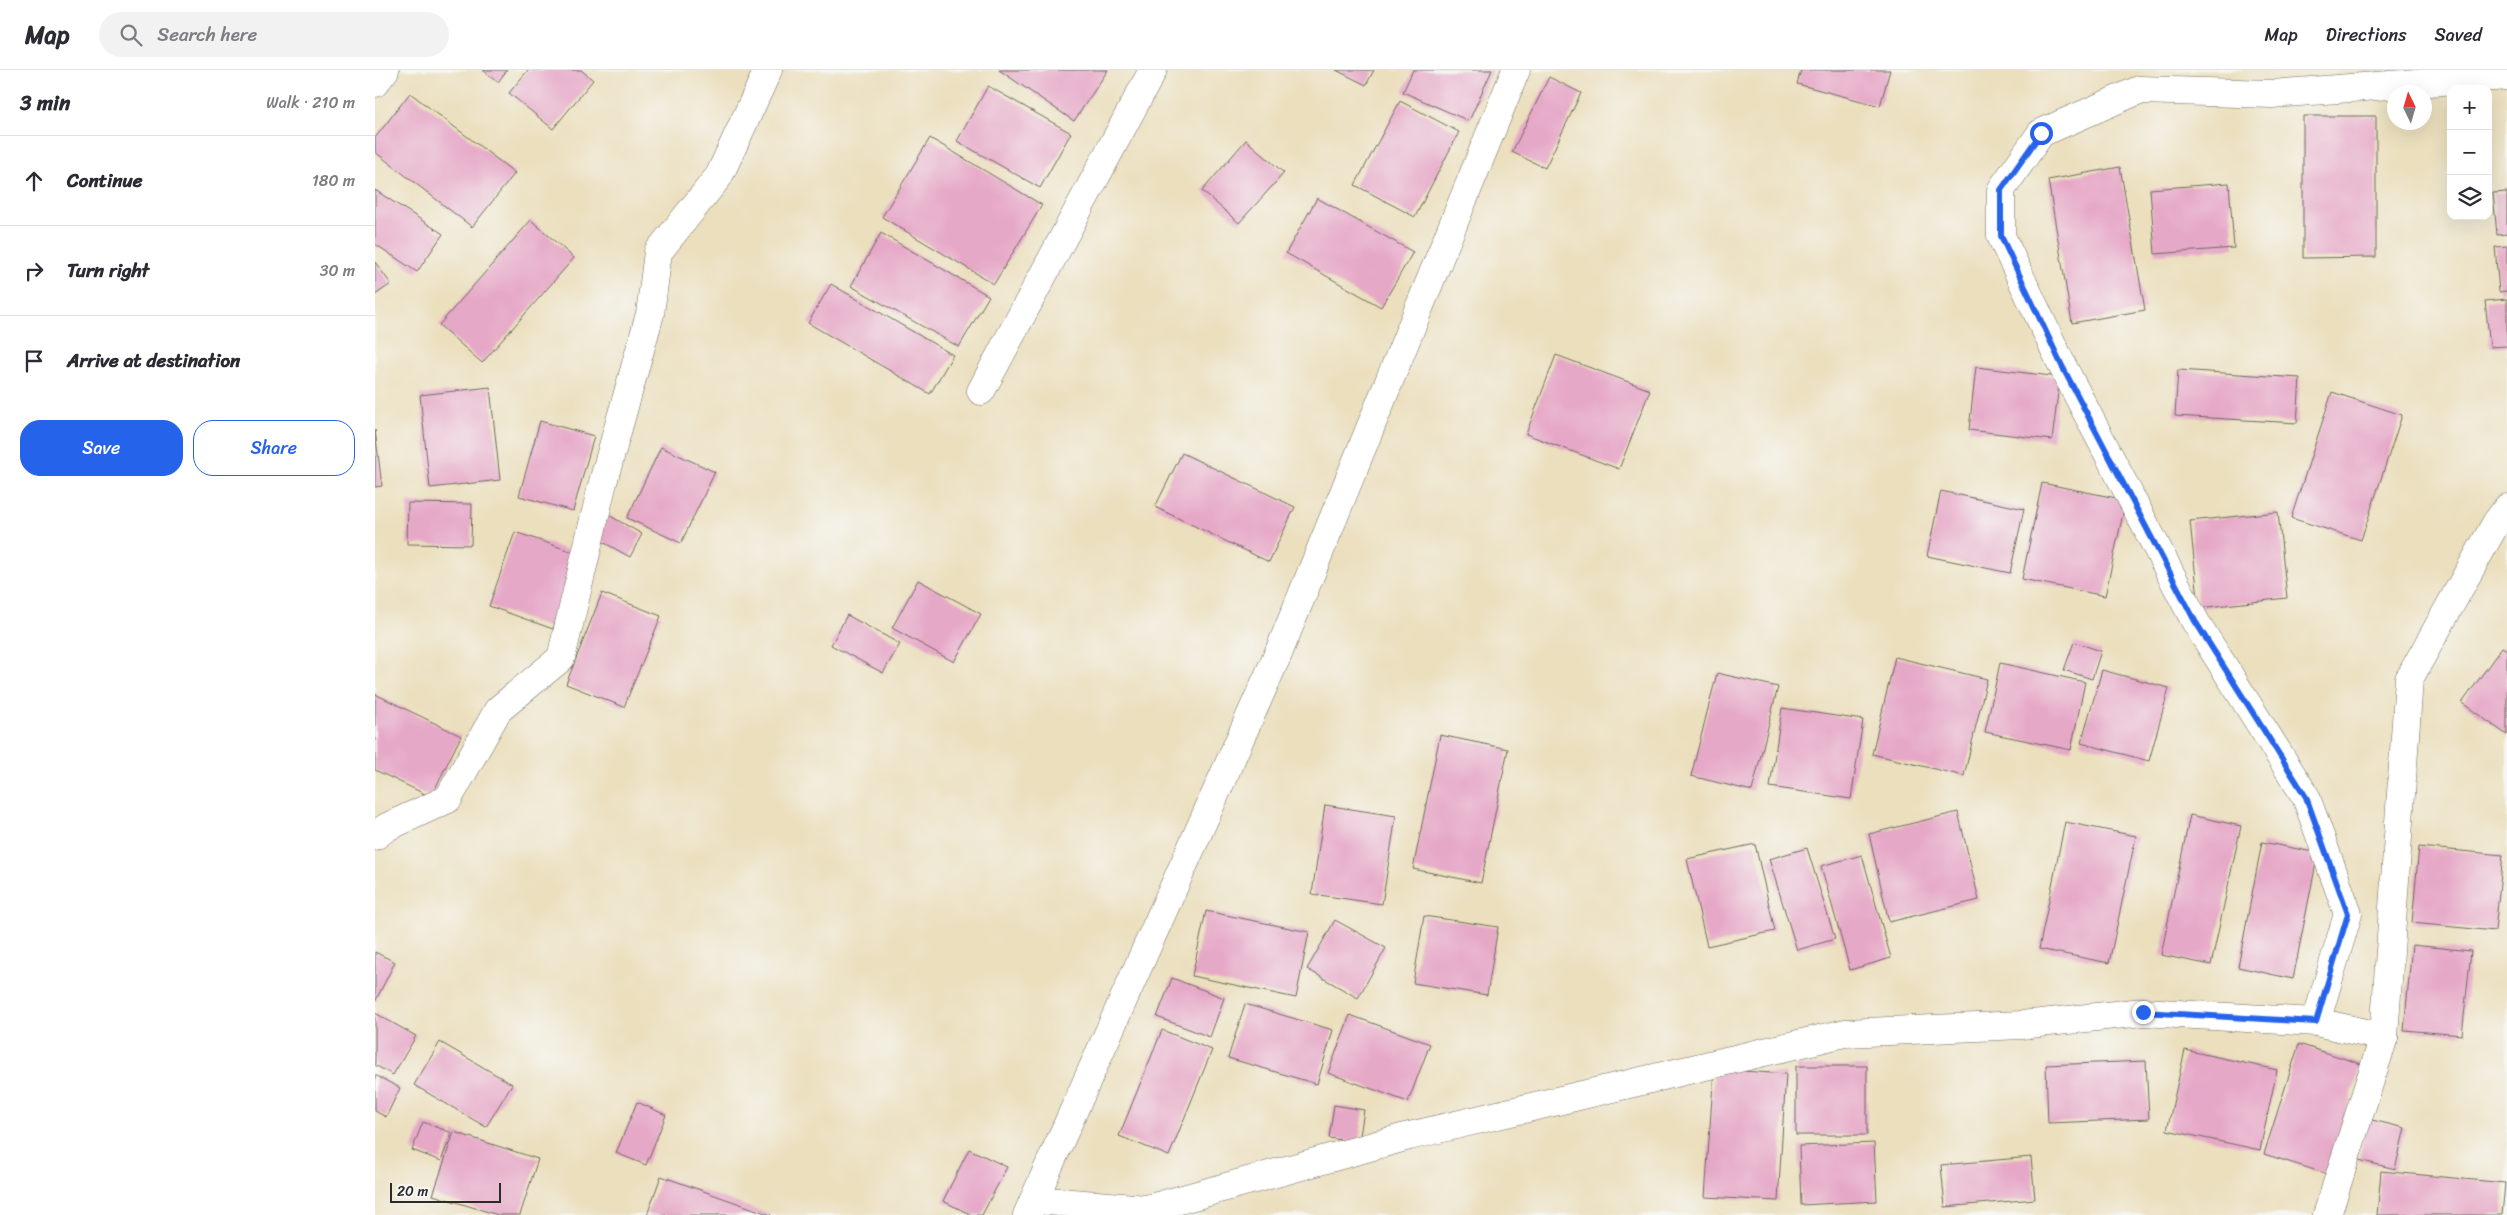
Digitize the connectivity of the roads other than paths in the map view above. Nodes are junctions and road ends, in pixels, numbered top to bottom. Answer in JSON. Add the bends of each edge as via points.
{"nodes":[{"id":1,"x":385,"y":70,"type":"edge"},
{"id":2,"x":768,"y":70,"type":"edge"},
{"id":3,"x":1153,"y":70,"type":"edge"},
{"id":4,"x":1515,"y":70,"type":"edge"},
{"id":5,"x":2496,"y":74,"type":"edge"},
{"id":6,"x":2136,"y":80,"type":"edge"},
{"id":7,"x":375,"y":83,"type":"edge"},
{"id":8,"x":981,"y":391,"type":"dead end"},
{"id":9,"x":2507,"y":508,"type":"edge"},
{"id":10,"x":375,"y":836,"type":"edge"},
{"id":11,"x":2316,"y":1022,"type":"junction"},
{"id":12,"x":2384,"y":1037,"type":"junction"},
{"id":13,"x":1031,"y":1208,"type":"edge"},
{"id":14,"x":2327,"y":1215,"type":"edge"}],
"edges":[{"from":1,"to":7,"type":"street"},
{"from":2,"to":10,"type":"street","via":[[719,176],[658,252],[650,314],[603,482],[561,658],[498,710],[448,799],[387,827]]},
{"from":3,"to":8,"type":"street"},
{"from":4,"to":13,"type":"street","via":[[1278,654]]},
{"from":5,"to":6,"type":"street","via":[[2272,94]]},
{"from":6,"to":11,"type":"street","via":[[2041,133],[2001,190],[2001,236],[2062,366],[2195,621],[2306,797],[2348,914]]},
{"from":9,"to":12,"type":"street","via":[[2409,679]]},
{"from":11,"to":12,"type":"street"},
{"from":11,"to":13,"type":"street","via":[[2143,1012],[2021,1025],[1845,1033],[1409,1136],[1147,1210]]},
{"from":12,"to":14,"type":"street"}]}
